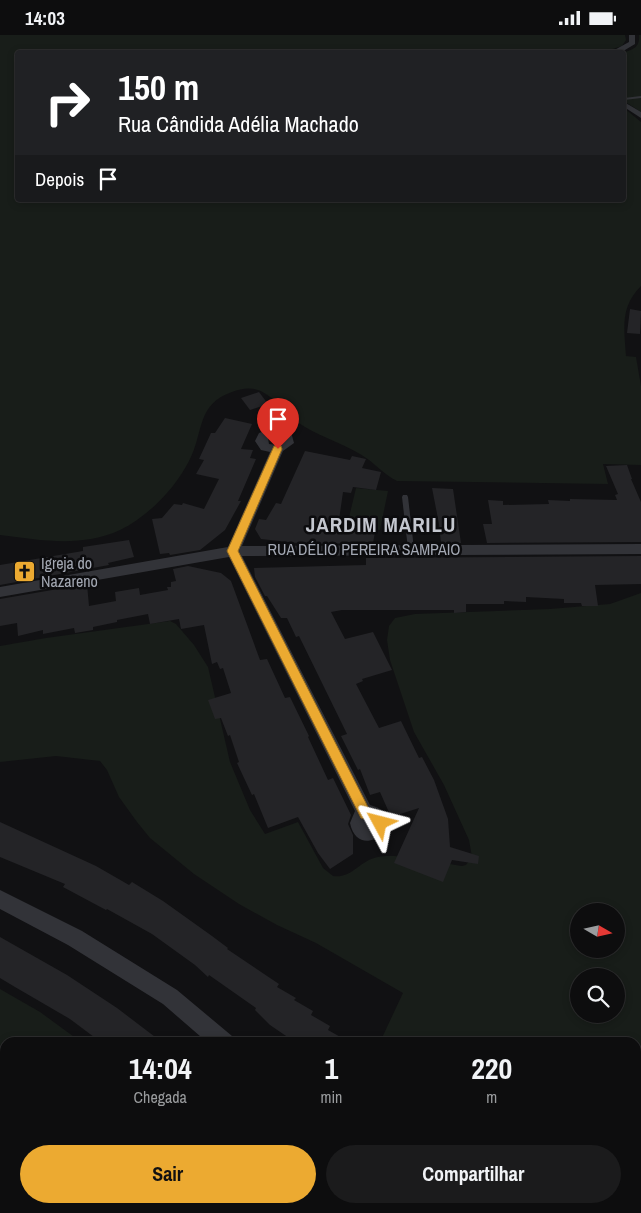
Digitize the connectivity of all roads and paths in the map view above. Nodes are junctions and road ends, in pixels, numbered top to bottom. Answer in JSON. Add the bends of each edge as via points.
{"nodes":[{"id":1,"x":632,"y":35,"type":"edge"},
{"id":2,"x":620,"y":50,"type":"edge"},
{"id":3,"x":641,"y":97,"type":"edge"},
{"id":4,"x":626,"y":99,"type":"edge"},
{"id":5,"x":626,"y":105,"type":"edge"},
{"id":6,"x":641,"y":116,"type":"edge"},
{"id":7,"x":278,"y":449,"type":"dead end"},
{"id":8,"x":405,"y":497,"type":"dead end"},
{"id":9,"x":411,"y":549,"type":"junction"},
{"id":10,"x":641,"y":549,"type":"edge"},
{"id":11,"x":233,"y":551,"type":"junction"},
{"id":12,"x":0,"y":592,"type":"edge"},
{"id":13,"x":365,"y":814,"type":"dead end"},
{"id":14,"x":0,"y":899,"type":"edge"},
{"id":15,"x":218,"y":1037,"type":"edge"}],
"edges":[{"from":1,"to":2,"type":"street","via":[[633,43]]},
{"from":3,"to":4,"type":"lane"},
{"from":5,"to":6,"type":"street"},
{"from":7,"to":11,"type":"street"},
{"from":8,"to":9,"type":"lane"},
{"from":9,"to":10,"type":"street","name":"RUA DÉLIO PEREIRA SAMPAIO"},
{"from":9,"to":11,"type":"street","name":"RUA DÉLIO PEREIRA SAMPAIO"},
{"from":11,"to":12,"type":"street","name":"RUA DÉLIO PEREIRA SAMPAIO"},
{"from":11,"to":13,"type":"street"},
{"from":14,"to":15,"type":"street","via":[[75,938],[170,997]]}]}
